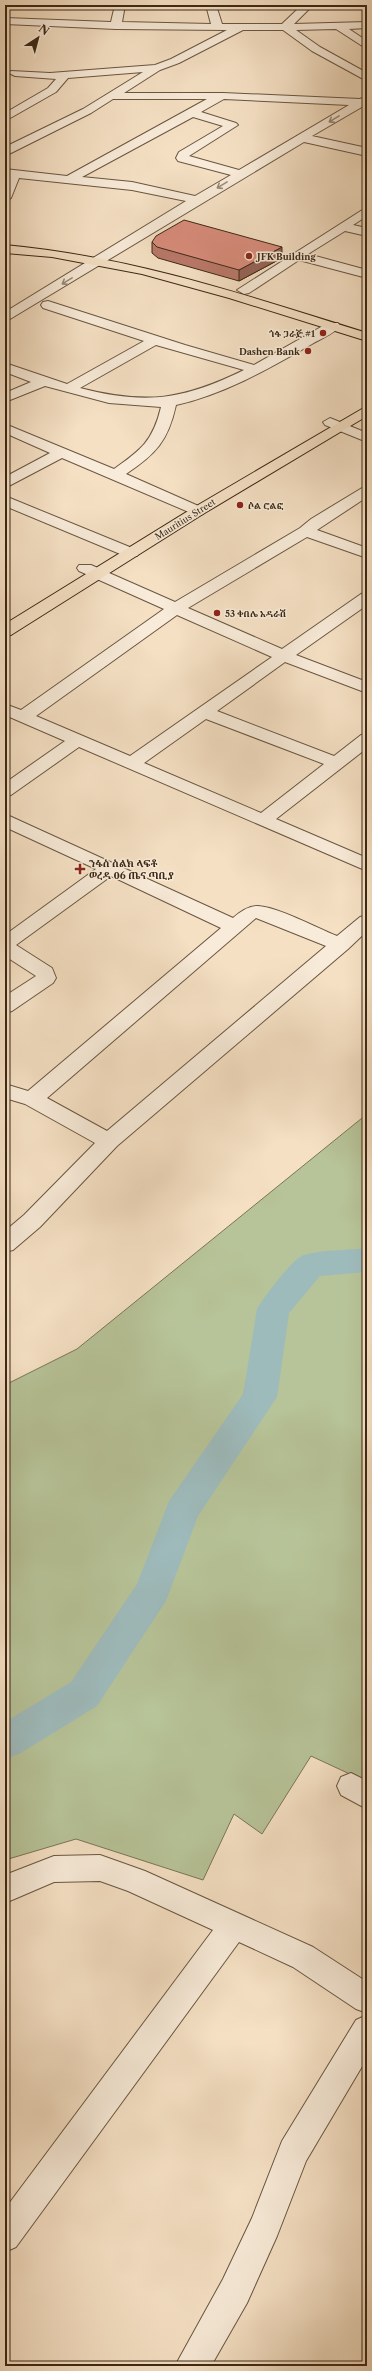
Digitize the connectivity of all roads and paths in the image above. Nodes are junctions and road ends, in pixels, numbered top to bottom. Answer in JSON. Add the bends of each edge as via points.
{"nodes":[{"id":1,"x":120,"y":5,"type":"edge"},
{"id":2,"x":211,"y":5,"type":"edge"},
{"id":3,"x":289,"y":7,"type":"dead end"},
{"id":4,"x":305,"y":7,"type":"edge"},
{"id":5,"x":5,"y":21,"type":"edge"},
{"id":6,"x":367,"y":25,"type":"edge"},
{"id":7,"x":116,"y":26,"type":"junction"},
{"id":8,"x":217,"y":26,"type":"junction"},
{"id":9,"x":242,"y":26,"type":"junction"},
{"id":10,"x":338,"y":26,"type":"junction"},
{"id":11,"x":285,"y":27,"type":"junction"},
{"id":12,"x":367,"y":46,"type":"edge"},
{"id":13,"x":156,"y":68,"type":"junction"},
{"id":14,"x":10,"y":71,"type":"edge"},
{"id":15,"x":66,"y":74,"type":"junction"},
{"id":16,"x":367,"y":78,"type":"edge"},
{"id":17,"x":5,"y":79,"type":"edge"},
{"id":18,"x":113,"y":96,"type":"junction"},
{"id":19,"x":223,"y":96,"type":"junction"},
{"id":20,"x":365,"y":105,"type":"edge"},
{"id":21,"x":193,"y":113,"type":"junction"},
{"id":22,"x":5,"y":119,"type":"edge"},
{"id":23,"x":18,"y":124,"type":"dead end"},
{"id":24,"x":32,"y":128,"type":"dead end"},
{"id":25,"x":45,"y":131,"type":"junction"},
{"id":26,"x":303,"y":138,"type":"junction"},
{"id":27,"x":318,"y":141,"type":"junction"},
{"id":28,"x":5,"y":152,"type":"edge"},
{"id":29,"x":367,"y":152,"type":"edge"},
{"id":30,"x":10,"y":174,"type":"edge"},
{"id":31,"x":241,"y":174,"type":"junction"},
{"id":32,"x":70,"y":179,"type":"junction"},
{"id":33,"x":5,"y":198,"type":"edge"},
{"id":34,"x":196,"y":200,"type":"junction"},
{"id":35,"x":367,"y":211,"type":"edge"},
{"id":36,"x":196,"y":215,"type":"dead end"},
{"id":37,"x":344,"y":227,"type":"junction"},
{"id":38,"x":367,"y":232,"type":"edge"},
{"id":39,"x":5,"y":244,"type":"edge"},
{"id":40,"x":5,"y":249,"type":"edge"},
{"id":41,"x":299,"y":256,"type":"junction"},
{"id":42,"x":116,"y":258,"type":"junction"},
{"id":43,"x":367,"y":274,"type":"edge"},
{"id":44,"x":244,"y":290,"type":"junction"},
{"id":45,"x":48,"y":305,"type":"junction"},
{"id":46,"x":5,"y":318,"type":"edge"},
{"id":47,"x":333,"y":326,"type":"junction"},
{"id":48,"x":367,"y":329,"type":"edge"},
{"id":49,"x":5,"y":331,"type":"edge"},
{"id":50,"x":367,"y":337,"type":"edge"},
{"id":51,"x":156,"y":340,"type":"junction"},
{"id":52,"x":5,"y":367,"type":"edge"},
{"id":53,"x":254,"y":370,"type":"junction"},
{"id":54,"x":46,"y":381,"type":"junction"},
{"id":55,"x":70,"y":388,"type":"junction"},
{"id":56,"x":5,"y":398,"type":"edge"},
{"id":57,"x":367,"y":399,"type":"edge"},
{"id":58,"x":169,"y":403,"type":"junction"},
{"id":59,"x":367,"y":410,"type":"edge"},
{"id":60,"x":335,"y":424,"type":"junction"},
{"id":61,"x":5,"y":428,"type":"edge"},
{"id":62,"x":367,"y":438,"type":"edge"},
{"id":63,"x":60,"y":453,"type":"junction"},
{"id":64,"x":115,"y":475,"type":"junction"},
{"id":65,"x":5,"y":483,"type":"edge"},
{"id":66,"x":367,"y":490,"type":"edge"},
{"id":67,"x":5,"y":501,"type":"edge"},
{"id":68,"x":192,"y":509,"type":"junction"},
{"id":69,"x":306,"y":531,"type":"junction"},
{"id":70,"x":126,"y":550,"type":"junction"},
{"id":71,"x":367,"y":553,"type":"edge"},
{"id":72,"x":91,"y":571,"type":"junction"},
{"id":73,"x":363,"y":604,"type":"edge"},
{"id":74,"x":174,"y":609,"type":"junction"},
{"id":75,"x":5,"y":619,"type":"edge"},
{"id":76,"x":5,"y":631,"type":"edge"},
{"id":77,"x":284,"y":656,"type":"junction"},
{"id":78,"x":367,"y":688,"type":"edge"},
{"id":79,"x":5,"y":709,"type":"edge"},
{"id":80,"x":205,"y":712,"type":"junction"},
{"id":81,"x":24,"y":716,"type":"junction"},
{"id":82,"x":78,"y":740,"type":"junction"},
{"id":83,"x":364,"y":745,"type":"edge"},
{"id":84,"x":132,"y":762,"type":"junction"},
{"id":85,"x":337,"y":763,"type":"junction"},
{"id":86,"x":5,"y":792,"type":"edge"},
{"id":87,"x":265,"y":819,"type":"junction"},
{"id":88,"x":5,"y":820,"type":"edge"},
{"id":89,"x":367,"y":865,"type":"edge"},
{"id":90,"x":108,"y":869,"type":"junction"},
{"id":91,"x":367,"y":921,"type":"edge"},
{"id":92,"x":234,"y":926,"type":"junction"},
{"id":93,"x":341,"y":944,"type":"junction"},
{"id":94,"x":5,"y":945,"type":"edge"},
{"id":95,"x":5,"y":1006,"type":"edge"},
{"id":96,"x":5,"y":1091,"type":"edge"},
{"id":97,"x":32,"y":1099,"type":"junction"},
{"id":98,"x":109,"y":1141,"type":"junction"},
{"id":99,"x":5,"y":1244,"type":"edge"},
{"id":100,"x":6,"y":1889,"type":"edge"},
{"id":101,"x":234,"y":1926,"type":"junction"},
{"id":102,"x":367,"y":1999,"type":"edge"},
{"id":103,"x":367,"y":2030,"type":"edge"},
{"id":104,"x":5,"y":2236,"type":"edge"},
{"id":105,"x":192,"y":2366,"type":"edge"}],
"edges":[{"from":1,"to":7,"type":"street"},
{"from":2,"to":8,"type":"street"},
{"from":3,"to":4,"type":"street"},
{"from":4,"to":11,"type":"street"},
{"from":5,"to":7,"type":"street"},
{"from":6,"to":10,"type":"street"},
{"from":7,"to":8,"type":"street"},
{"from":8,"to":9,"type":"street"},
{"from":9,"to":11,"type":"street"},
{"from":9,"to":13,"type":"street","via":[[175,61]]},
{"from":10,"to":11,"type":"street"},
{"from":10,"to":12,"type":"street"},
{"from":11,"to":16,"type":"street","via":[[316,49]]},
{"from":13,"to":15,"type":"street"},
{"from":13,"to":18,"type":"street"},
{"from":14,"to":15,"type":"street","via":[[42,76]]},
{"from":14,"to":17,"type":"street"},
{"from":15,"to":22,"type":"street","via":[[52,90]]},
{"from":18,"to":19,"type":"street"},
{"from":18,"to":25,"type":"street"},
{"from":19,"to":20,"type":"street"},
{"from":19,"to":21,"type":"street"},
{"from":20,"to":26,"type":"street","one_way":true},
{"from":20,"to":27,"type":"street"},
{"from":21,"to":31,"type":"street","via":[[232,125],[182,158]]},
{"from":21,"to":32,"type":"street"},
{"from":22,"to":23,"type":"street"},
{"from":24,"to":25,"type":"street"},
{"from":25,"to":28,"type":"street"},
{"from":26,"to":27,"type":"street"},
{"from":26,"to":31,"type":"street"},
{"from":27,"to":29,"type":"street"},
{"from":27,"to":36,"type":"street"},
{"from":30,"to":32,"type":"street"},
{"from":30,"to":33,"type":"street"},
{"from":31,"to":34,"type":"street","one_way":true},
{"from":32,"to":34,"type":"street","via":[[145,188]]},
{"from":34,"to":42,"type":"street"},
{"from":35,"to":37,"type":"street"},
{"from":37,"to":38,"type":"street"},
{"from":37,"to":41,"type":"street"},
{"from":39,"to":42,"type":"main road"},
{"from":40,"to":42,"type":"main road"},
{"from":41,"to":43,"type":"street"},
{"from":41,"to":44,"type":"street"},
{"from":42,"to":44,"type":"main road","via":[[169,268]]},
{"from":42,"to":45,"type":"street"},
{"from":42,"to":46,"type":"street","one_way":true},
{"from":42,"to":47,"type":"main road"},
{"from":44,"to":48,"type":"main road"},
{"from":45,"to":49,"type":"street"},
{"from":45,"to":51,"type":"street"},
{"from":47,"to":50,"type":"main road"},
{"from":47,"to":53,"type":"street"},
{"from":51,"to":53,"type":"street"},
{"from":51,"to":55,"type":"street"},
{"from":52,"to":54,"type":"street"},
{"from":53,"to":58,"type":"street","via":[[190,398]]},
{"from":54,"to":55,"type":"street"},
{"from":54,"to":56,"type":"street"},
{"from":55,"to":58,"type":"street","via":[[140,403]]},
{"from":57,"to":60,"type":"main road","name":"Mauritius Street"},
{"from":58,"to":64,"type":"street","via":[[164,426],[152,449]]},
{"from":59,"to":60,"type":"main road","name":"Mauritius Street"},
{"from":60,"to":62,"type":"street"},
{"from":60,"to":68,"type":"main road","name":"Mauritius Street"},
{"from":61,"to":63,"type":"street"},
{"from":63,"to":64,"type":"street"},
{"from":63,"to":65,"type":"street"},
{"from":64,"to":68,"type":"street"},
{"from":66,"to":69,"type":"street"},
{"from":67,"to":70,"type":"street"},
{"from":68,"to":70,"type":"main road","name":"Mauritius Street"},
{"from":69,"to":71,"type":"street"},
{"from":69,"to":74,"type":"street"},
{"from":70,"to":72,"type":"main road","name":"Mauritius Street"},
{"from":72,"to":74,"type":"street"},
{"from":72,"to":75,"type":"main road","name":"Mauritius Street"},
{"from":72,"to":76,"type":"main road","name":"Mauritius Street"},
{"from":73,"to":77,"type":"street"},
{"from":74,"to":77,"type":"street"},
{"from":74,"to":81,"type":"street"},
{"from":77,"to":78,"type":"street"},
{"from":77,"to":80,"type":"street"},
{"from":79,"to":81,"type":"street"},
{"from":80,"to":84,"type":"street"},
{"from":80,"to":85,"type":"street"},
{"from":81,"to":82,"type":"street"},
{"from":82,"to":84,"type":"street"},
{"from":82,"to":86,"type":"street"},
{"from":83,"to":85,"type":"street"},
{"from":84,"to":87,"type":"street"},
{"from":85,"to":87,"type":"street"},
{"from":87,"to":89,"type":"street"},
{"from":88,"to":90,"type":"street"},
{"from":90,"to":92,"type":"street"},
{"from":90,"to":94,"type":"street"},
{"from":91,"to":93,"type":"street"},
{"from":92,"to":93,"type":"street","via":[[249,914],[257,912]]},
{"from":92,"to":97,"type":"street"},
{"from":93,"to":98,"type":"street"},
{"from":94,"to":95,"type":"street","via":[[45,972],[46,978]]},
{"from":96,"to":97,"type":"street"},
{"from":97,"to":98,"type":"street"},
{"from":98,"to":99,"type":"street","via":[[32,1221]]},
{"from":100,"to":101,"type":"street","via":[[54,1869],[100,1868],[135,1880]]},
{"from":101,"to":102,"type":"street","via":[[303,1957]]},
{"from":101,"to":104,"type":"street"},
{"from":103,"to":105,"type":"street","via":[[293,2152],[266,2225],[235,2291]]}]}
